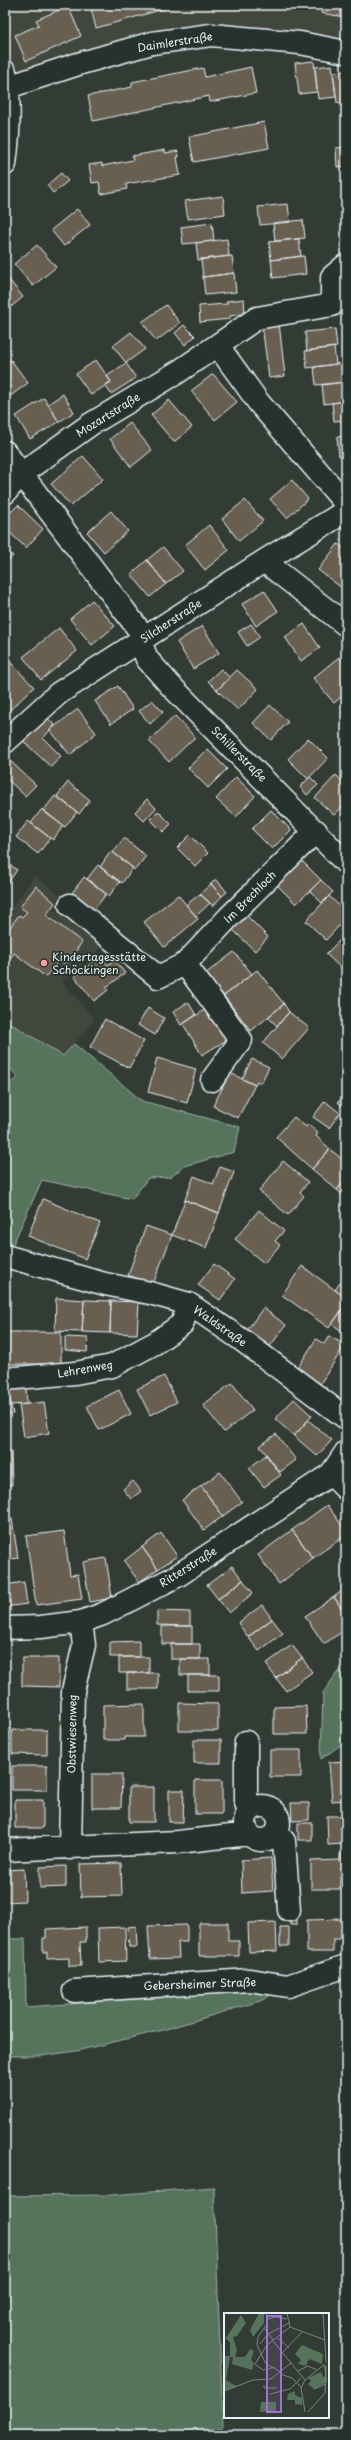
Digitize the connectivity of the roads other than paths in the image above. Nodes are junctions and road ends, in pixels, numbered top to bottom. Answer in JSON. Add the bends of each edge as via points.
{"nodes":[{"id":1,"x":346,"y":52,"type":"edge"},
{"id":2,"x":6,"y":80,"type":"edge"},
{"id":3,"x":5,"y":164,"type":"edge"},
{"id":4,"x":346,"y":265,"type":"edge"},
{"id":5,"x":218,"y":346,"type":"junction"},
{"id":6,"x":5,"y":452,"type":"edge"},
{"id":7,"x":22,"y":474,"type":"junction"},
{"id":8,"x":5,"y":493,"type":"edge"},
{"id":9,"x":346,"y":504,"type":"edge"},
{"id":10,"x":346,"y":512,"type":"edge"},
{"id":11,"x":264,"y":561,"type":"junction"},
{"id":12,"x":346,"y":625,"type":"edge"},
{"id":13,"x":138,"y":633,"type":"junction"},
{"id":14,"x":5,"y":742,"type":"edge"},
{"id":15,"x":316,"y":831,"type":"junction"},
{"id":16,"x":346,"y":863,"type":"edge"},
{"id":17,"x":70,"y":905,"type":"dead end"},
{"id":18,"x":186,"y":964,"type":"junction"},
{"id":19,"x":212,"y":1080,"type":"dead end"},
{"id":20,"x":5,"y":1256,"type":"edge"},
{"id":21,"x":189,"y":1304,"type":"junction"},
{"id":22,"x":5,"y":1379,"type":"edge"},
{"id":23,"x":346,"y":1418,"type":"edge"},
{"id":24,"x":346,"y":1452,"type":"edge"},
{"id":25,"x":331,"y":1474,"type":"junction"},
{"id":26,"x":346,"y":1489,"type":"edge"},
{"id":27,"x":81,"y":1622,"type":"junction"},
{"id":28,"x":5,"y":1628,"type":"edge"},
{"id":29,"x":246,"y":1742,"type":"dead end"},
{"id":30,"x":252,"y":1809,"type":"junction"},
{"id":31,"x":276,"y":1832,"type":"junction"},
{"id":32,"x":249,"y":1834,"type":"junction"},
{"id":33,"x":70,"y":1848,"type":"junction"},
{"id":34,"x":5,"y":1850,"type":"edge"},
{"id":35,"x":289,"y":1910,"type":"dead end"},
{"id":36,"x":346,"y":1966,"type":"edge"},
{"id":37,"x":74,"y":1991,"type":"dead end"}],
"edges":[{"from":1,"to":2,"type":"street","name":"Daimlerstraße","via":[[300,43],[211,35],[152,43],[78,64]]},
{"from":2,"to":3,"type":"street","via":[[8,131]]},
{"from":4,"to":5,"type":"street","name":"Mozartstraße","via":[[332,277],[332,305],[257,318]]},
{"from":5,"to":7,"type":"street","name":"Mozartstraße","via":[[91,424]]},
{"from":5,"to":9,"type":"street","via":[[259,403]]},
{"from":6,"to":7,"type":"street","name":"Schillerstraße"},
{"from":7,"to":8,"type":"street","name":"Mozartstraße"},
{"from":7,"to":13,"type":"street","name":"Schillerstraße"},
{"from":10,"to":11,"type":"street","name":"Silcherstraße"},
{"from":11,"to":12,"type":"street"},
{"from":11,"to":13,"type":"street","name":"Silcherstraße"},
{"from":13,"to":14,"type":"street","name":"Silcherstraße","via":[[59,693]]},
{"from":13,"to":15,"type":"street","name":"Schillerstraße","via":[[147,658],[170,685]]},
{"from":15,"to":16,"type":"street","name":"Schillerstraße"},
{"from":15,"to":18,"type":"street","name":"Im Brechloch","via":[[229,916]]},
{"from":17,"to":18,"type":"street","name":"Im Brechloch","via":[[158,976]]},
{"from":18,"to":19,"type":"street","via":[[241,1040]]},
{"from":20,"to":21,"type":"street","name":"Waldstraße"},
{"from":21,"to":22,"type":"street","name":"Lehrenweg","via":[[182,1324],[155,1343],[112,1366],[75,1373]]},
{"from":21,"to":23,"type":"street","name":"Waldstraße"},
{"from":24,"to":25,"type":"street","name":"Ritterstraße"},
{"from":25,"to":26,"type":"street"},
{"from":25,"to":27,"type":"street","name":"Ritterstraße","via":[[177,1576],[103,1614]]},
{"from":27,"to":28,"type":"street","name":"Ritterstraße"},
{"from":27,"to":33,"type":"street","name":"Obstwiesenweg","via":[[84,1645],[73,1691]]},
{"from":29,"to":30,"type":"street","via":[[246,1803]]},
{"from":30,"to":31,"type":"street","via":[[262,1806],[276,1812],[279,1822]]},
{"from":30,"to":32,"type":"street","via":[[246,1818],[246,1829]]},
{"from":31,"to":32,"type":"street","via":[[263,1840]]},
{"from":31,"to":35,"type":"street","via":[[284,1841]]},
{"from":32,"to":33,"type":"street","via":[[178,1842]]},
{"from":33,"to":34,"type":"street"},
{"from":36,"to":37,"type":"street","name":"Gebersheimer Straße","via":[[288,1986],[250,1980]]}]}
